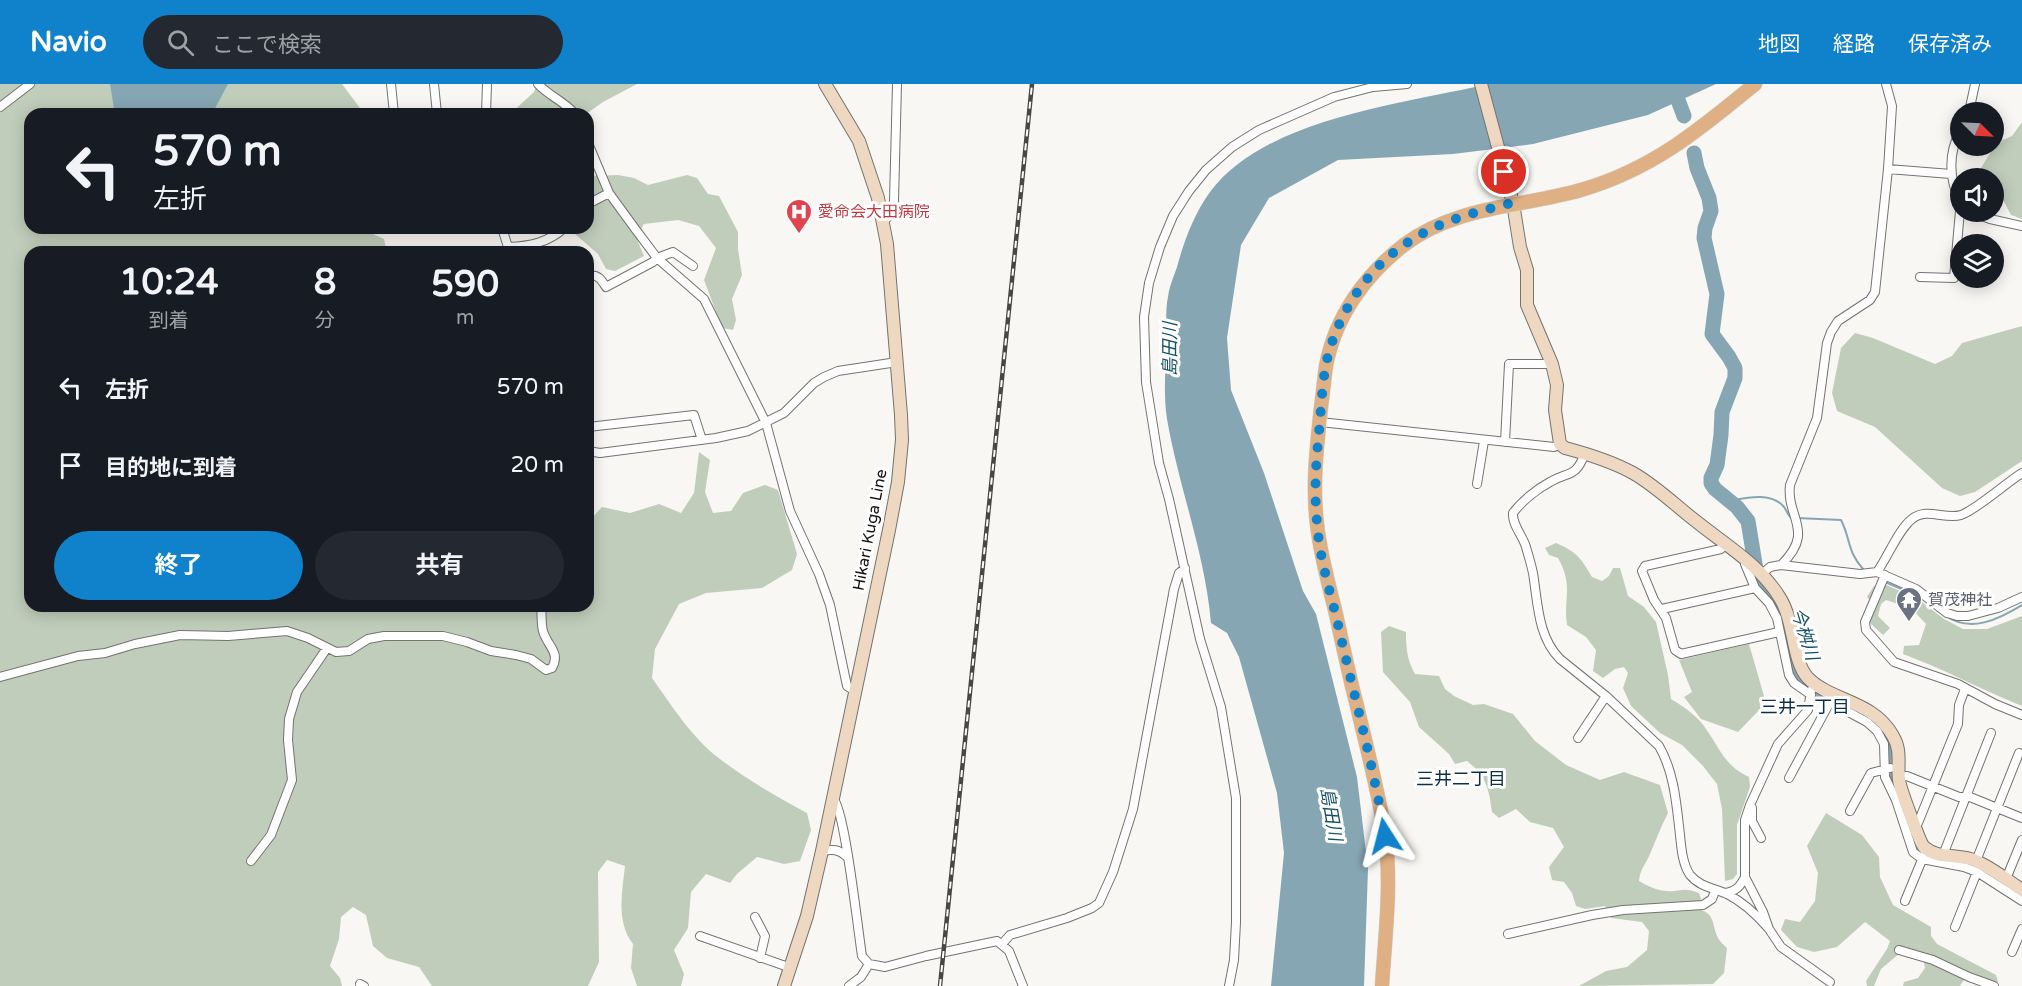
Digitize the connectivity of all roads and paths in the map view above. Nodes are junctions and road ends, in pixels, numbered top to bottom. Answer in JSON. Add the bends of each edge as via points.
{"nodes":[{"id":1,"x":30,"y":84,"type":"edge"},
{"id":2,"x":391,"y":84,"type":"edge"},
{"id":3,"x":434,"y":84,"type":"edge"},
{"id":4,"x":487,"y":84,"type":"edge"},
{"id":5,"x":538,"y":84,"type":"edge"},
{"id":6,"x":825,"y":84,"type":"edge"},
{"id":7,"x":897,"y":84,"type":"edge"},
{"id":8,"x":1405,"y":84,"type":"edge"},
{"id":9,"x":1481,"y":84,"type":"edge"},
{"id":10,"x":1755,"y":84,"type":"edge"},
{"id":11,"x":1886,"y":84,"type":"edge"},
{"id":12,"x":1975,"y":84,"type":"edge"},
{"id":13,"x":1971,"y":102,"type":"edge"},
{"id":14,"x":0,"y":107,"type":"edge"},
{"id":15,"x":393,"y":108,"type":"edge"},
{"id":16,"x":436,"y":108,"type":"edge"},
{"id":17,"x":486,"y":108,"type":"edge"},
{"id":18,"x":570,"y":108,"type":"edge"},
{"id":19,"x":594,"y":157,"type":"edge"},
{"id":20,"x":1888,"y":169,"type":"junction"},
{"id":21,"x":1950,"y":174,"type":"edge"},
{"id":22,"x":609,"y":193,"type":"junction"},
{"id":23,"x":1511,"y":199,"type":"junction"},
{"id":24,"x":594,"y":201,"type":"edge"},
{"id":25,"x":1959,"y":222,"type":"edge"},
{"id":26,"x":2004,"y":222,"type":"edge"},
{"id":27,"x":883,"y":223,"type":"junction"},
{"id":28,"x":2022,"y":226,"type":"edge"},
{"id":29,"x":555,"y":234,"type":"edge"},
{"id":30,"x":530,"y":246,"type":"edge"},
{"id":31,"x":657,"y":258,"type":"junction"},
{"id":32,"x":693,"y":266,"type":"dead end"},
{"id":33,"x":594,"y":275,"type":"edge"},
{"id":34,"x":1920,"y":277,"type":"dead end"},
{"id":35,"x":897,"y":362,"type":"junction"},
{"id":36,"x":1552,"y":364,"type":"junction"},
{"id":37,"x":1320,"y":422,"type":"junction"},
{"id":38,"x":766,"y":423,"type":"junction"},
{"id":39,"x":594,"y":426,"type":"edge"},
{"id":40,"x":702,"y":440,"type":"junction"},
{"id":41,"x":1484,"y":441,"type":"junction"},
{"id":42,"x":1505,"y":442,"type":"junction"},
{"id":43,"x":1560,"y":444,"type":"junction"},
{"id":44,"x":594,"y":452,"type":"edge"},
{"id":45,"x":1585,"y":453,"type":"junction"},
{"id":46,"x":2022,"y":473,"type":"edge"},
{"id":47,"x":1477,"y":484,"type":"dead end"},
{"id":48,"x":1725,"y":543,"type":"junction"},
{"id":49,"x":1746,"y":560,"type":"junction"},
{"id":50,"x":1780,"y":565,"type":"junction"},
{"id":51,"x":1185,"y":568,"type":"junction"},
{"id":52,"x":1763,"y":573,"type":"junction"},
{"id":53,"x":1881,"y":574,"type":"junction"},
{"id":54,"x":1755,"y":588,"type":"junction"},
{"id":55,"x":2022,"y":597,"type":"edge"},
{"id":56,"x":1662,"y":609,"type":"junction"},
{"id":57,"x":541,"y":612,"type":"edge"},
{"id":58,"x":1779,"y":632,"type":"junction"},
{"id":59,"x":327,"y":648,"type":"junction"},
{"id":60,"x":0,"y":676,"type":"edge"},
{"id":61,"x":1813,"y":689,"type":"junction"},
{"id":62,"x":1965,"y":689,"type":"junction"},
{"id":63,"x":855,"y":691,"type":"junction"},
{"id":64,"x":1606,"y":696,"type":"junction"},
{"id":65,"x":1808,"y":710,"type":"junction"},
{"id":66,"x":2022,"y":715,"type":"edge"},
{"id":67,"x":1822,"y":717,"type":"junction"},
{"id":68,"x":1991,"y":733,"type":"dead end"},
{"id":69,"x":1578,"y":738,"type":"dead end"},
{"id":70,"x":2019,"y":753,"type":"dead end"},
{"id":71,"x":1884,"y":768,"type":"junction"},
{"id":72,"x":1898,"y":774,"type":"junction"},
{"id":73,"x":1789,"y":778,"type":"dead end"},
{"id":74,"x":1934,"y":786,"type":"junction"},
{"id":75,"x":1965,"y":797,"type":"junction"},
{"id":76,"x":833,"y":798,"type":"junction"},
{"id":77,"x":1750,"y":805,"type":"junction"},
{"id":78,"x":1998,"y":808,"type":"junction"},
{"id":79,"x":1850,"y":811,"type":"dead end"},
{"id":80,"x":2022,"y":818,"type":"edge"},
{"id":81,"x":1914,"y":825,"type":"junction"},
{"id":82,"x":1761,"y":838,"type":"dead end"},
{"id":83,"x":2022,"y":840,"type":"edge"},
{"id":84,"x":822,"y":851,"type":"junction"},
{"id":85,"x":1925,"y":854,"type":"junction"},
{"id":86,"x":1943,"y":855,"type":"junction"},
{"id":87,"x":847,"y":857,"type":"junction"},
{"id":88,"x":251,"y":861,"type":"dead end"},
{"id":89,"x":1977,"y":866,"type":"junction"},
{"id":90,"x":1745,"y":877,"type":"junction"},
{"id":91,"x":2006,"y":879,"type":"junction"},
{"id":92,"x":2022,"y":890,"type":"edge"},
{"id":93,"x":1715,"y":891,"type":"junction"},
{"id":94,"x":1725,"y":893,"type":"junction"},
{"id":95,"x":2022,"y":901,"type":"edge"},
{"id":96,"x":1905,"y":902,"type":"dead end"},
{"id":97,"x":755,"y":917,"type":"dead end"},
{"id":98,"x":1955,"y":927,"type":"dead end"},
{"id":99,"x":1769,"y":928,"type":"junction"},
{"id":100,"x":2022,"y":929,"type":"edge"},
{"id":101,"x":1508,"y":934,"type":"dead end"},
{"id":102,"x":700,"y":936,"type":"dead end"},
{"id":103,"x":1002,"y":944,"type":"junction"},
{"id":104,"x":1899,"y":950,"type":"dead end"},
{"id":105,"x":2012,"y":952,"type":"dead end"},
{"id":106,"x":760,"y":958,"type":"junction"},
{"id":107,"x":869,"y":964,"type":"junction"},
{"id":108,"x":791,"y":968,"type":"junction"},
{"id":109,"x":861,"y":977,"type":"junction"},
{"id":110,"x":1830,"y":982,"type":"dead end"},
{"id":111,"x":784,"y":986,"type":"edge"},
{"id":112,"x":849,"y":986,"type":"edge"},
{"id":113,"x":866,"y":986,"type":"edge"},
{"id":114,"x":1023,"y":986,"type":"edge"},
{"id":115,"x":1230,"y":986,"type":"edge"},
{"id":116,"x":1382,"y":986,"type":"edge"},
{"id":117,"x":1994,"y":986,"type":"edge"}],
"edges":[{"from":1,"to":14,"type":"street"},
{"from":2,"to":15,"type":"street"},
{"from":3,"to":16,"type":"street"},
{"from":4,"to":17,"type":"street"},
{"from":5,"to":18,"type":"street"},
{"from":6,"to":27,"type":"street","name":"Hikari Kuga Line","via":[[858,141]]},
{"from":7,"to":27,"type":"street","via":[[894,201]]},
{"from":8,"to":51,"type":"street","via":[[1334,97],[1259,130],[1206,170],[1173,216],[1149,283],[1144,317],[1146,382],[1159,463]]},
{"from":9,"to":23,"type":"street"},
{"from":10,"to":23,"type":"main road","via":[[1688,138],[1633,171],[1580,190]]},
{"from":11,"to":20,"type":"street","via":[[1892,106]]},
{"from":12,"to":13,"type":"street"},
{"from":19,"to":22,"type":"street"},
{"from":20,"to":21,"type":"street"},
{"from":20,"to":50,"type":"street","via":[[1875,292],[1870,300],[1838,321],[1827,343],[1817,418],[1790,485],[1798,538]]},
{"from":22,"to":24,"type":"street"},
{"from":22,"to":31,"type":"street"},
{"from":23,"to":36,"type":"street","via":[[1527,270],[1527,305]]},
{"from":23,"to":37,"type":"main road","via":[[1458,217],[1406,243],[1360,288],[1334,338],[1326,365]]},
{"from":25,"to":34,"type":"street","via":[[1954,278]]},
{"from":26,"to":28,"type":"street"},
{"from":27,"to":35,"type":"street","name":"Hikari Kuga Line"},
{"from":29,"to":30,"type":"street"},
{"from":31,"to":32,"type":"street","via":[[673,252]]},
{"from":31,"to":33,"type":"street","via":[[606,287]]},
{"from":31,"to":38,"type":"street","via":[[704,299]]},
{"from":35,"to":38,"type":"street","via":[[838,371],[824,377],[784,413]]},
{"from":35,"to":63,"type":"street","name":"Hikari Kuga Line","via":[[902,432],[898,482]]},
{"from":36,"to":42,"type":"street","via":[[1509,364]]},
{"from":36,"to":43,"type":"street"},
{"from":37,"to":41,"type":"street"},
{"from":37,"to":116,"type":"main road","via":[[1315,473],[1317,523],[1385,836],[1388,900]]},
{"from":38,"to":40,"type":"street","via":[[748,431]]},
{"from":38,"to":63,"type":"street","via":[[790,511],[830,605],[847,686]]},
{"from":39,"to":40,"type":"street","via":[[694,415]]},
{"from":40,"to":44,"type":"street"},
{"from":41,"to":42,"type":"street"},
{"from":41,"to":47,"type":"street"},
{"from":42,"to":43,"type":"street","via":[[1554,447]]},
{"from":43,"to":45,"type":"street"},
{"from":45,"to":48,"type":"street","via":[[1644,479]]},
{"from":45,"to":64,"type":"street","via":[[1572,474],[1545,485],[1518,507],[1513,519],[1525,543],[1542,628],[1553,653]]},
{"from":46,"to":53,"type":"street","via":[[1962,515],[1922,513],[1915,517],[1906,524]]},
{"from":48,"to":49,"type":"street"},
{"from":48,"to":56,"type":"street","via":[[1720,549],[1645,566],[1641,571]]},
{"from":49,"to":52,"type":"street"},
{"from":49,"to":54,"type":"street"},
{"from":50,"to":52,"type":"street"},
{"from":50,"to":53,"type":"street"},
{"from":51,"to":103,"type":"street","via":[[1174,589],[1133,809],[1099,903],[1067,918],[1010,935]]},
{"from":51,"to":115,"type":"street","via":[[1200,639],[1221,707],[1236,798],[1236,922]]},
{"from":52,"to":61,"type":"street","via":[[1787,609],[1801,670]]},
{"from":53,"to":55,"type":"street","via":[[1916,589],[1957,616],[1998,608]]},
{"from":53,"to":62,"type":"street","via":[[1865,622],[1866,630],[1894,662]]},
{"from":54,"to":56,"type":"street"},
{"from":54,"to":58,"type":"street","via":[[1769,603]]},
{"from":56,"to":58,"type":"street","via":[[1675,650],[1681,654]]},
{"from":57,"to":59,"type":"street","via":[[543,632],[556,652],[556,661],[546,670],[516,654],[491,651],[443,636],[384,636],[368,639],[349,651]]},
{"from":58,"to":61,"type":"street","via":[[1789,675],[1794,683]]},
{"from":59,"to":60,"type":"street","via":[[287,631],[180,635]]},
{"from":59,"to":88,"type":"street","via":[[297,692],[288,719],[292,780],[271,835]]},
{"from":61,"to":65,"type":"street"},
{"from":61,"to":72,"type":"street","via":[[1866,709],[1888,728],[1898,749]]},
{"from":62,"to":66,"type":"street"},
{"from":62,"to":74,"type":"street","via":[[1958,724]]},
{"from":63,"to":76,"type":"street","name":"Hikari Kuga Line"},
{"from":64,"to":69,"type":"street"},
{"from":64,"to":93,"type":"street","via":[[1665,756],[1690,875]]},
{"from":65,"to":67,"type":"street"},
{"from":65,"to":77,"type":"street","via":[[1778,744]]},
{"from":67,"to":71,"type":"street","via":[[1830,702],[1867,722],[1884,744]]},
{"from":67,"to":73,"type":"street"},
{"from":68,"to":75,"type":"street"},
{"from":70,"to":78,"type":"street"},
{"from":71,"to":72,"type":"street"},
{"from":71,"to":79,"type":"street","via":[[1871,773]]},
{"from":71,"to":85,"type":"street","via":[[1913,852]]},
{"from":72,"to":74,"type":"street"},
{"from":72,"to":81,"type":"street"},
{"from":74,"to":75,"type":"street"},
{"from":74,"to":81,"type":"street"},
{"from":75,"to":78,"type":"street"},
{"from":75,"to":86,"type":"street"},
{"from":76,"to":84,"type":"street","name":"Hikari Kuga Line"},
{"from":76,"to":87,"type":"street","via":[[838,802]]},
{"from":77,"to":82,"type":"street","via":[[1752,821]]},
{"from":77,"to":90,"type":"street","via":[[1745,820]]},
{"from":78,"to":80,"type":"street"},
{"from":78,"to":89,"type":"street"},
{"from":81,"to":85,"type":"street"},
{"from":83,"to":91,"type":"street"},
{"from":84,"to":87,"type":"street","via":[[841,851]]},
{"from":84,"to":108,"type":"street","name":"Hikari Kuga Line"},
{"from":85,"to":86,"type":"street"},
{"from":85,"to":89,"type":"street","via":[[1964,867]]},
{"from":85,"to":96,"type":"street"},
{"from":86,"to":89,"type":"street","via":[[1967,857]]},
{"from":87,"to":107,"type":"street","via":[[862,956]]},
{"from":89,"to":91,"type":"street"},
{"from":89,"to":95,"type":"street"},
{"from":89,"to":98,"type":"street"},
{"from":90,"to":94,"type":"street","via":[[1734,892]]},
{"from":90,"to":99,"type":"street"},
{"from":91,"to":92,"type":"street"},
{"from":93,"to":94,"type":"street"},
{"from":93,"to":101,"type":"street","via":[[1703,905],[1623,910]]},
{"from":94,"to":99,"type":"street"},
{"from":97,"to":106,"type":"street","via":[[765,936]]},
{"from":99,"to":110,"type":"street","via":[[1781,947]]},
{"from":100,"to":105,"type":"street"},
{"from":102,"to":106,"type":"street"},
{"from":103,"to":107,"type":"street","via":[[997,941],[885,967]]},
{"from":103,"to":114,"type":"street","via":[[1010,951]]},
{"from":104,"to":117,"type":"street"},
{"from":106,"to":108,"type":"street"},
{"from":107,"to":109,"type":"street"},
{"from":108,"to":111,"type":"street","name":"Hikari Kuga Line"},
{"from":109,"to":112,"type":"street"},
{"from":109,"to":113,"type":"street"}]}
